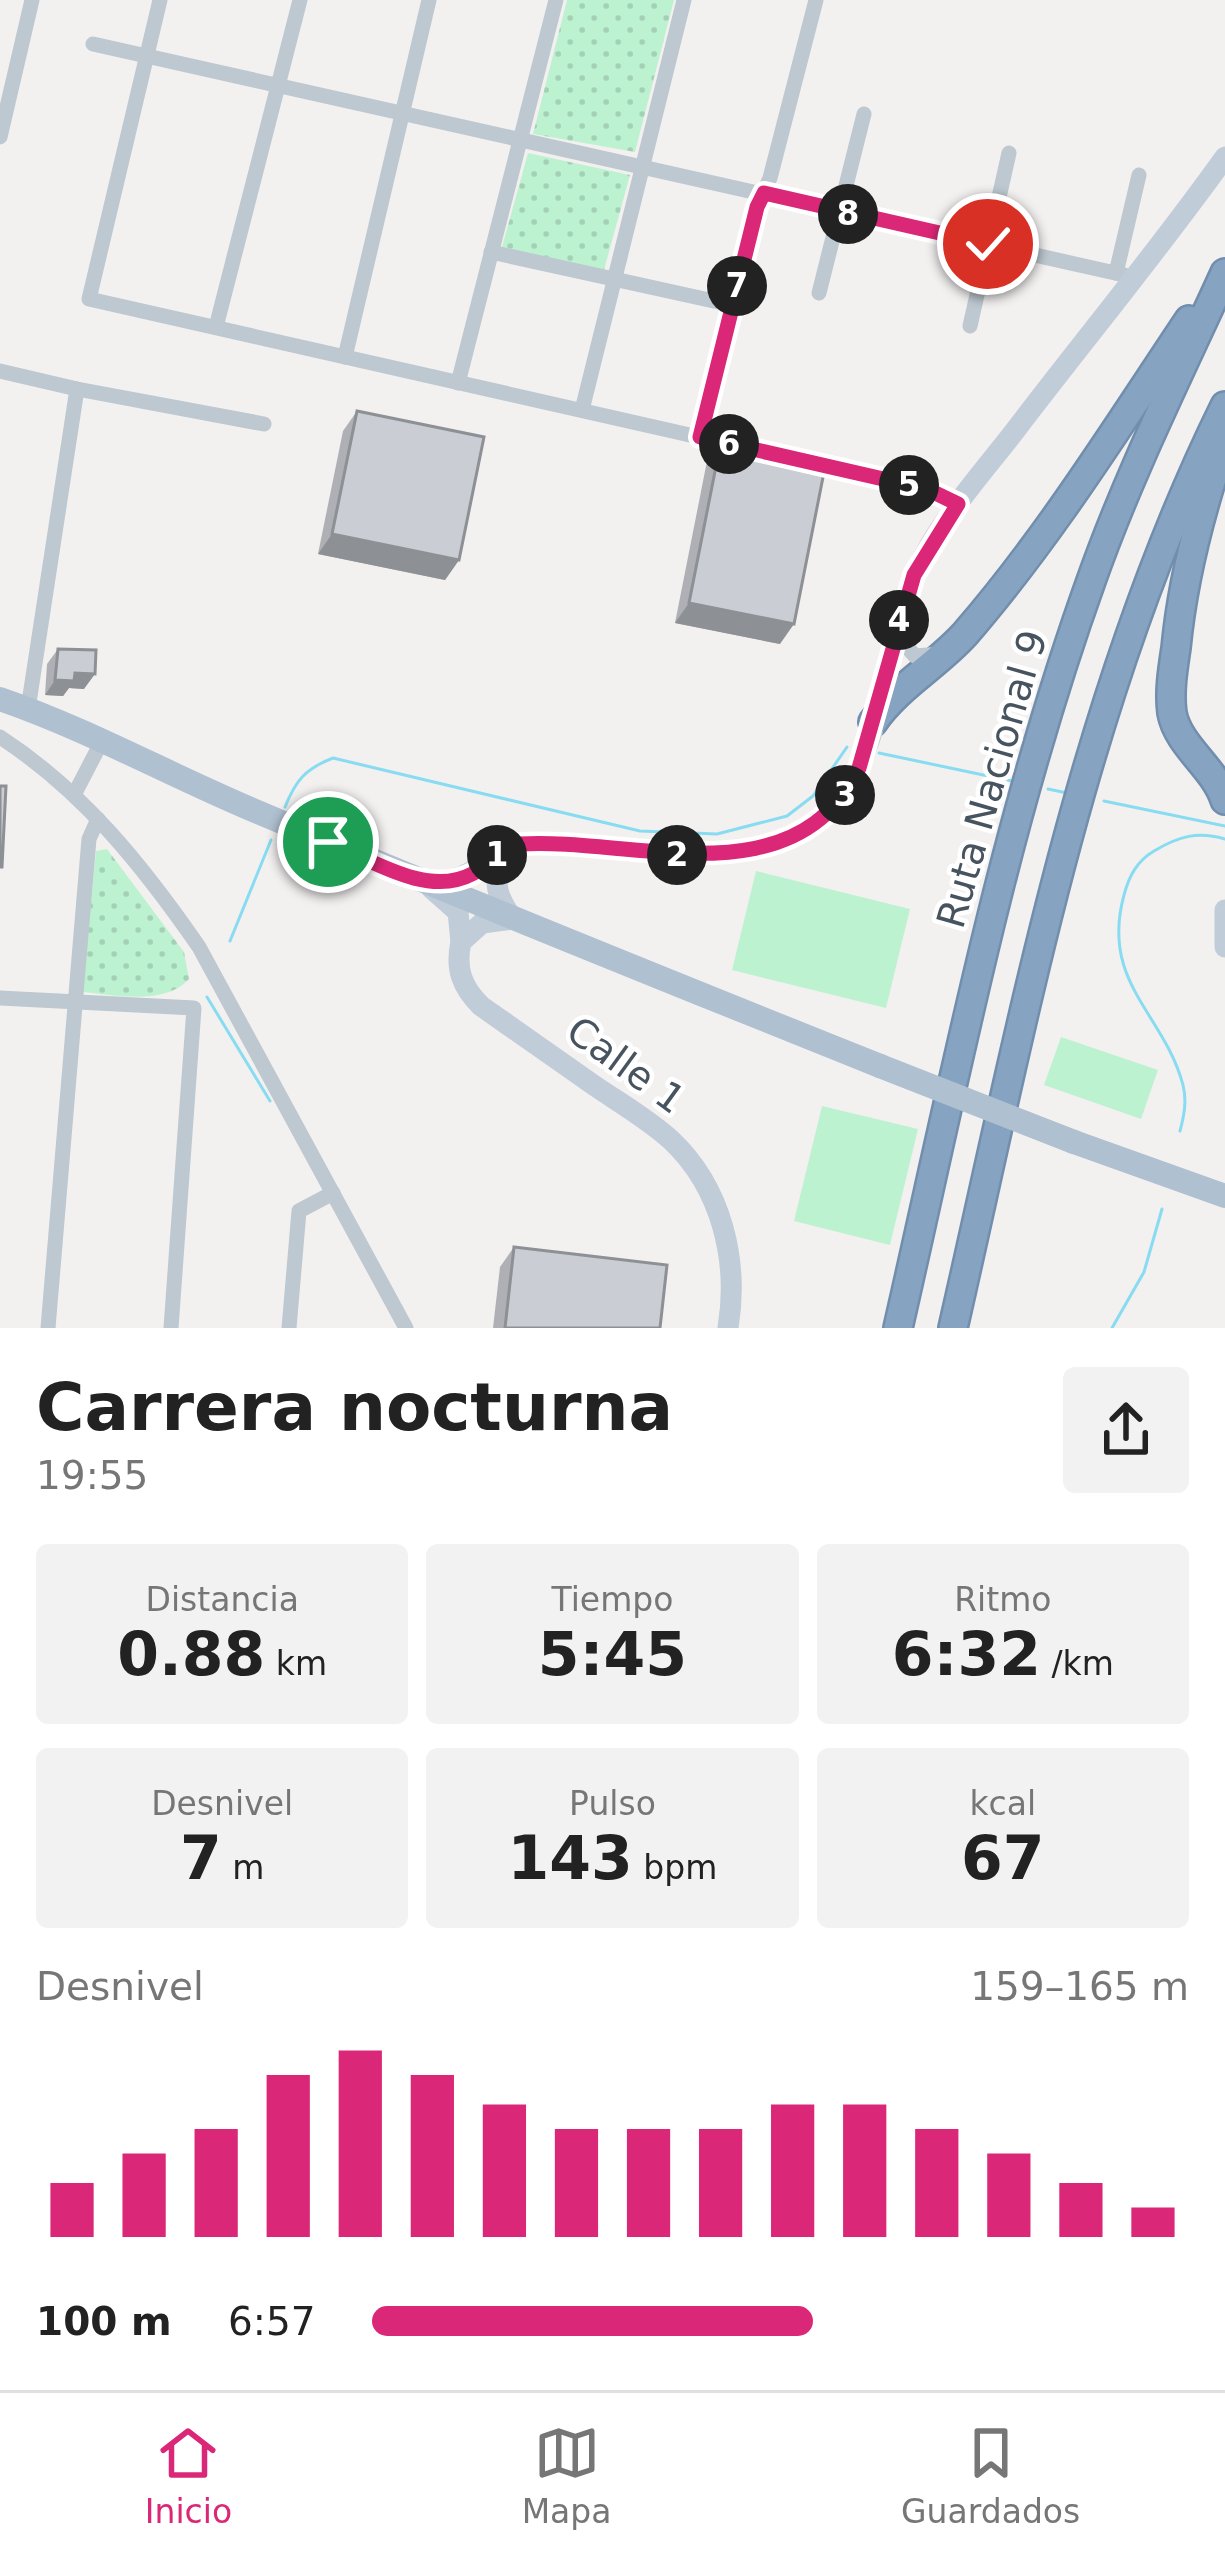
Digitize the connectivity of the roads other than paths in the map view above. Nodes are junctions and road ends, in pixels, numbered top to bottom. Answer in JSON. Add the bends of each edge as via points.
{"nodes":[{"id":1,"x":32,"y":0,"type":"edge"},
{"id":2,"x":160,"y":0,"type":"edge"},
{"id":3,"x":300,"y":0,"type":"edge"},
{"id":4,"x":429,"y":0,"type":"edge"},
{"id":5,"x":556,"y":0,"type":"edge"},
{"id":6,"x":684,"y":0,"type":"edge"},
{"id":7,"x":816,"y":0,"type":"edge"},
{"id":8,"x":93,"y":44,"type":"dead end"},
{"id":9,"x":146,"y":56,"type":"junction"},
{"id":10,"x":278,"y":86,"type":"junction"},
{"id":11,"x":4,"y":102,"type":"edge"},
{"id":12,"x":402,"y":113,"type":"junction"},
{"id":13,"x":864,"y":114,"type":"dead end"},
{"id":14,"x":0,"y":137,"type":"edge"},
{"id":15,"x":520,"y":139,"type":"junction"},
{"id":16,"x":1009,"y":153,"type":"dead end"},
{"id":17,"x":1225,"y":157,"type":"edge"},
{"id":18,"x":644,"y":167,"type":"junction"},
{"id":19,"x":1139,"y":175,"type":"dead end"},
{"id":20,"x":764,"y":193,"type":"junction"},
{"id":21,"x":839,"y":212,"type":"junction"},
{"id":22,"x":988,"y":244,"type":"junction"},
{"id":23,"x":491,"y":252,"type":"junction"},
{"id":24,"x":1225,"y":270,"type":"edge"},
{"id":25,"x":1125,"y":275,"type":"junction"},
{"id":26,"x":614,"y":278,"type":"junction"},
{"id":27,"x":819,"y":293,"type":"dead end"},
{"id":28,"x":732,"y":305,"type":"junction"},
{"id":29,"x":970,"y":326,"type":"dead end"},
{"id":30,"x":216,"y":328,"type":"junction"},
{"id":31,"x":345,"y":357,"type":"junction"},
{"id":32,"x":0,"y":371,"type":"edge"},
{"id":33,"x":458,"y":383,"type":"junction"},
{"id":34,"x":76,"y":389,"type":"junction"},
{"id":35,"x":1225,"y":406,"type":"edge"},
{"id":36,"x":582,"y":410,"type":"junction"},
{"id":37,"x":264,"y":424,"type":"dead end"},
{"id":38,"x":700,"y":437,"type":"junction"},
{"id":39,"x":1225,"y":439,"type":"edge"},
{"id":40,"x":744,"y":448,"type":"edge"},
{"id":41,"x":788,"y":458,"type":"edge"},
{"id":42,"x":958,"y":504,"type":"junction"},
{"id":43,"x":895,"y":633,"type":"junction"},
{"id":44,"x":944,"y":653,"type":"junction"},
{"id":45,"x":0,"y":699,"type":"edge"},
{"id":46,"x":28,"y":709,"type":"junction"},
{"id":47,"x":873,"y":722,"type":"junction"},
{"id":48,"x":0,"y":737,"type":"edge"},
{"id":49,"x":102,"y":740,"type":"junction"},
{"id":50,"x":1195,"y":751,"type":"junction"},
{"id":51,"x":1225,"y":753,"type":"edge"},
{"id":52,"x":74,"y":793,"type":"junction"},
{"id":53,"x":1225,"y":800,"type":"edge"},
{"id":54,"x":98,"y":819,"type":"junction"},
{"id":55,"x":520,"y":844,"type":"junction"},
{"id":56,"x":422,"y":881,"type":"junction"},
{"id":57,"x":1225,"y":910,"type":"edge"},
{"id":58,"x":513,"y":919,"type":"junction"},
{"id":59,"x":460,"y":942,"type":"junction"},
{"id":60,"x":1225,"y":946,"type":"edge"},
{"id":61,"x":0,"y":998,"type":"edge"},
{"id":62,"x":73,"y":1003,"type":"junction"},
{"id":63,"x":333,"y":1192,"type":"junction"},
{"id":64,"x":1225,"y":1196,"type":"edge"},
{"id":65,"x":48,"y":1328,"type":"edge"},
{"id":66,"x":171,"y":1328,"type":"edge"},
{"id":67,"x":289,"y":1328,"type":"edge"},
{"id":68,"x":406,"y":1328,"type":"edge"},
{"id":69,"x":728,"y":1328,"type":"edge"},
{"id":70,"x":898,"y":1328,"type":"edge"},
{"id":71,"x":952,"y":1328,"type":"edge"}],
"edges":[{"from":1,"to":11,"type":"street"},
{"from":2,"to":9,"type":"street"},
{"from":3,"to":10,"type":"street"},
{"from":4,"to":12,"type":"street"},
{"from":5,"to":15,"type":"street"},
{"from":6,"to":18,"type":"street"},
{"from":7,"to":20,"type":"street"},
{"from":8,"to":9,"type":"street"},
{"from":9,"to":10,"type":"street"},
{"from":9,"to":30,"type":"street","via":[[89,299]]},
{"from":10,"to":12,"type":"street"},
{"from":10,"to":30,"type":"street"},
{"from":11,"to":14,"type":"street"},
{"from":12,"to":15,"type":"street"},
{"from":12,"to":31,"type":"street"},
{"from":13,"to":21,"type":"street"},
{"from":15,"to":18,"type":"street"},
{"from":15,"to":23,"type":"street"},
{"from":16,"to":22,"type":"street"},
{"from":17,"to":25,"type":"street"},
{"from":18,"to":20,"type":"street"},
{"from":18,"to":26,"type":"street"},
{"from":19,"to":25,"type":"street"},
{"from":20,"to":21,"type":"street"},
{"from":20,"to":28,"type":"street"},
{"from":21,"to":22,"type":"street"},
{"from":21,"to":27,"type":"street"},
{"from":22,"to":25,"type":"street"},
{"from":22,"to":29,"type":"street"},
{"from":23,"to":26,"type":"street"},
{"from":23,"to":33,"type":"street"},
{"from":24,"to":44,"type":"highway","via":[[1019,566]]},
{"from":24,"to":70,"type":"highway","name":"Ruta Nacional 9","via":[[1091,579],[1048,717],[996,902]]},
{"from":25,"to":42,"type":"street"},
{"from":26,"to":28,"type":"street"},
{"from":26,"to":36,"type":"street"},
{"from":28,"to":38,"type":"street"},
{"from":30,"to":31,"type":"street"},
{"from":31,"to":33,"type":"street"},
{"from":32,"to":34,"type":"street"},
{"from":33,"to":36,"type":"street"},
{"from":34,"to":37,"type":"street"},
{"from":34,"to":46,"type":"street"},
{"from":35,"to":71,"type":"highway","via":[[1143,599],[1095,746]]},
{"from":36,"to":38,"type":"street"},
{"from":38,"to":40,"type":"street"},
{"from":39,"to":50,"type":"highway","via":[[1191,550],[1174,662],[1172,713]]},
{"from":41,"to":42,"type":"street","via":[[927,489]]},
{"from":42,"to":43,"type":"street","via":[[914,575]]},
{"from":43,"to":44,"type":"street","via":[[915,656]]},
{"from":43,"to":47,"type":"street"},
{"from":44,"to":47,"type":"highway"},
{"from":45,"to":46,"type":"main road"},
{"from":46,"to":49,"type":"main road"},
{"from":47,"to":55,"type":"street","via":[[848,792],[829,814],[782,839],[682,856]]},
{"from":48,"to":52,"type":"street"},
{"from":49,"to":52,"type":"street"},
{"from":49,"to":56,"type":"main road"},
{"from":50,"to":51,"type":"highway"},
{"from":50,"to":53,"type":"highway"},
{"from":52,"to":54,"type":"street"},
{"from":54,"to":62,"type":"street","via":[[89,839]]},
{"from":54,"to":63,"type":"street","via":[[199,947]]},
{"from":55,"to":56,"type":"street","via":[[469,876]]},
{"from":55,"to":58,"type":"street","via":[[501,862],[496,882]]},
{"from":56,"to":58,"type":"main road"},
{"from":56,"to":59,"type":"street","name":"Calle 1","via":[[458,912]]},
{"from":57,"to":60,"type":"street"},
{"from":58,"to":59,"type":"street","via":[[482,923]]},
{"from":58,"to":64,"type":"main road","bridge":true},
{"from":59,"to":69,"type":"street","name":"Calle 1","via":[[460,975],[481,1006],[661,1132],[695,1169],[730,1255]]},
{"from":61,"to":62,"type":"street"},
{"from":62,"to":65,"type":"street"},
{"from":62,"to":66,"type":"street","via":[[194,1008]]},
{"from":63,"to":67,"type":"street","via":[[299,1210]]},
{"from":63,"to":68,"type":"street"}]}
